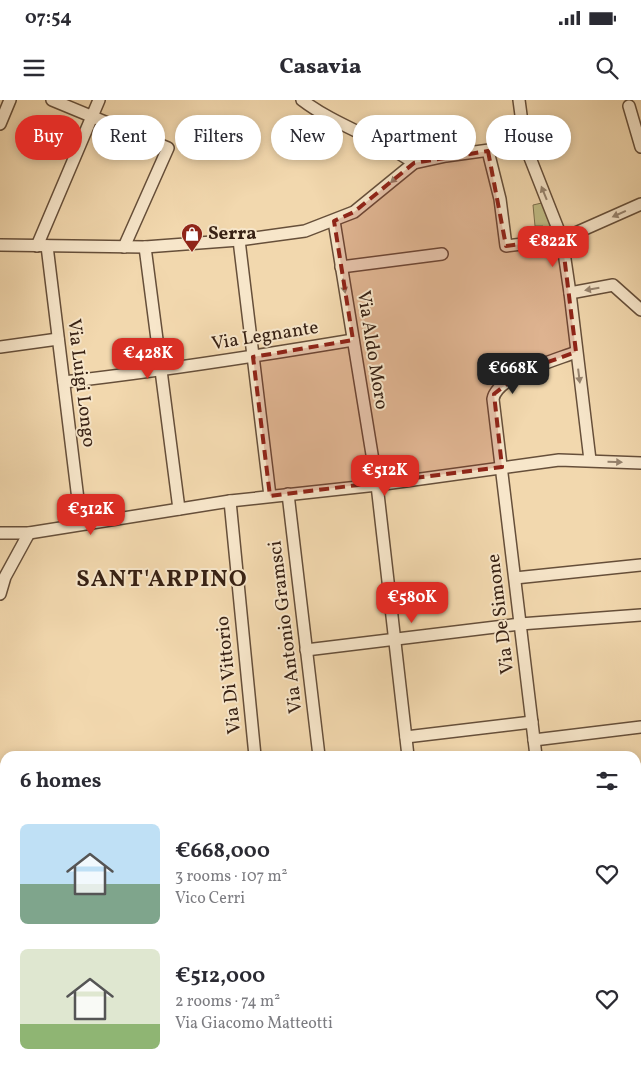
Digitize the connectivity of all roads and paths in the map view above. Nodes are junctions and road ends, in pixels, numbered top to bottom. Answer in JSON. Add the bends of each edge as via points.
{"nodes":[{"id":1,"x":10,"y":100,"type":"edge"},
{"id":2,"x":52,"y":100,"type":"edge"},
{"id":3,"x":99,"y":100,"type":"edge"},
{"id":4,"x":302,"y":100,"type":"edge"},
{"id":5,"x":519,"y":100,"type":"edge"},
{"id":6,"x":629,"y":106,"type":"dead end"},
{"id":7,"x":93,"y":115,"type":"edge"},
{"id":8,"x":521,"y":115,"type":"edge"},
{"id":9,"x":92,"y":117,"type":"joint"},
{"id":10,"x":0,"y":124,"type":"edge"},
{"id":11,"x":641,"y":148,"type":"edge"},
{"id":12,"x":486,"y":151,"type":"edge"},
{"id":13,"x":163,"y":160,"type":"edge"},
{"id":14,"x":490,"y":160,"type":"edge"},
{"id":15,"x":530,"y":160,"type":"edge"},
{"id":16,"x":414,"y":163,"type":"junction"},
{"id":17,"x":641,"y":204,"type":"edge"},
{"id":18,"x":334,"y":221,"type":"junction"},
{"id":19,"x":562,"y":238,"type":"junction"},
{"id":20,"x":239,"y":240,"type":"junction"},
{"id":21,"x":0,"y":245,"type":"edge"},
{"id":22,"x":42,"y":246,"type":"junction"},
{"id":23,"x":124,"y":247,"type":"junction"},
{"id":24,"x":145,"y":247,"type":"junction"},
{"id":25,"x":442,"y":254,"type":"dead end"},
{"id":26,"x":341,"y":267,"type":"junction"},
{"id":27,"x":570,"y":293,"type":"junction"},
{"id":28,"x":641,"y":310,"type":"edge"},
{"id":29,"x":58,"y":339,"type":"junction"},
{"id":30,"x":353,"y":340,"type":"junction"},
{"id":31,"x":0,"y":347,"type":"edge"},
{"id":32,"x":576,"y":352,"type":"junction"},
{"id":33,"x":253,"y":357,"type":"junction"},
{"id":34,"x":160,"y":371,"type":"junction"},
{"id":35,"x":64,"y":382,"type":"junction"},
{"id":36,"x":590,"y":460,"type":"junction"},
{"id":37,"x":641,"y":463,"type":"edge"},
{"id":38,"x":502,"y":467,"type":"junction"},
{"id":39,"x":377,"y":484,"type":"junction"},
{"id":40,"x":288,"y":494,"type":"junction"},
{"id":41,"x":270,"y":496,"type":"junction"},
{"id":42,"x":230,"y":502,"type":"junction"},
{"id":43,"x":179,"y":509,"type":"junction"},
{"id":44,"x":81,"y":524,"type":"junction"},
{"id":45,"x":0,"y":533,"type":"edge"},
{"id":46,"x":28,"y":533,"type":"junction"},
{"id":47,"x":641,"y":565,"type":"edge"},
{"id":48,"x":515,"y":578,"type":"junction"},
{"id":49,"x":0,"y":594,"type":"edge"},
{"id":50,"x":641,"y":615,"type":"edge"},
{"id":51,"x":520,"y":624,"type":"junction"},
{"id":52,"x":394,"y":639,"type":"junction"},
{"id":53,"x":306,"y":650,"type":"junction"},
{"id":54,"x":532,"y":722,"type":"junction"},
{"id":55,"x":641,"y":727,"type":"edge"},
{"id":56,"x":406,"y":737,"type":"junction"},
{"id":57,"x":534,"y":740,"type":"junction"},
{"id":58,"x":255,"y":751,"type":"edge"},
{"id":59,"x":318,"y":751,"type":"edge"},
{"id":60,"x":407,"y":751,"type":"edge"},
{"id":61,"x":535,"y":751,"type":"edge"}],
"edges":[{"from":1,"to":10,"type":"street"},
{"from":2,"to":9,"type":"street"},
{"from":3,"to":7,"type":"street"},
{"from":4,"to":16,"type":"street"},
{"from":5,"to":8,"type":"street"},
{"from":6,"to":11,"type":"street"},
{"from":9,"to":22,"type":"street"},
{"from":12,"to":16,"type":"street"},
{"from":13,"to":23,"type":"street"},
{"from":14,"to":19,"type":"street","via":[[500,199],[506,246]]},
{"from":19,"to":15,"type":"street","one_way":true},
{"from":16,"to":18,"type":"street","one_way":true,"via":[[354,212]]},
{"from":17,"to":19,"type":"street","one_way":true},
{"from":18,"to":20,"type":"street","via":[[305,231]]},
{"from":18,"to":26,"type":"street","name":"Via Aldo Moro"},
{"from":19,"to":27,"type":"street"},
{"from":20,"to":24,"type":"street"},
{"from":20,"to":33,"type":"street"},
{"from":21,"to":22,"type":"street"},
{"from":22,"to":23,"type":"street"},
{"from":22,"to":29,"type":"street","name":"Via Luigi Longo"},
{"from":23,"to":24,"type":"street"},
{"from":24,"to":34,"type":"street"},
{"from":25,"to":26,"type":"street"},
{"from":26,"to":30,"type":"street","name":"Via Aldo Moro","one_way":true},
{"from":28,"to":27,"type":"street","one_way":true,"via":[[613,285]]},
{"from":27,"to":32,"type":"street"},
{"from":29,"to":31,"type":"street"},
{"from":29,"to":35,"type":"street","name":"Via Luigi Longo"},
{"from":30,"to":33,"type":"street","name":"Via Legnante"},
{"from":30,"to":39,"type":"street","name":"Via Aldo Moro"},
{"from":32,"to":36,"type":"street","one_way":true},
{"from":32,"to":38,"type":"street","name":"Via De Simone","via":[[515,376],[494,394]]},
{"from":33,"to":34,"type":"street","name":"Via Legnante"},
{"from":33,"to":41,"type":"street"},
{"from":34,"to":35,"type":"street","name":"Via Legnante"},
{"from":34,"to":43,"type":"street"},
{"from":35,"to":44,"type":"street","name":"Via Luigi Longo"},
{"from":36,"to":37,"type":"street","one_way":true},
{"from":36,"to":38,"type":"street"},
{"from":38,"to":39,"type":"street"},
{"from":38,"to":48,"type":"street","name":"Via De Simone"},
{"from":39,"to":40,"type":"street"},
{"from":39,"to":52,"type":"street","name":"Via Aldo Moro"},
{"from":40,"to":41,"type":"street"},
{"from":40,"to":53,"type":"street","name":"Via Antonio Gramsci"},
{"from":41,"to":42,"type":"street"},
{"from":42,"to":43,"type":"street"},
{"from":42,"to":58,"type":"street","name":"Via Di Vittorio"},
{"from":43,"to":44,"type":"street"},
{"from":44,"to":46,"type":"street"},
{"from":45,"to":46,"type":"street"},
{"from":46,"to":49,"type":"street","via":[[5,577]]},
{"from":47,"to":48,"type":"street"},
{"from":48,"to":51,"type":"street","name":"Via De Simone"},
{"from":50,"to":51,"type":"street"},
{"from":51,"to":52,"type":"street"},
{"from":51,"to":54,"type":"street","name":"Via De Simone"},
{"from":52,"to":53,"type":"street"},
{"from":52,"to":56,"type":"street","name":"Via Aldo Moro"},
{"from":53,"to":59,"type":"street","name":"Via Antonio Gramsci"},
{"from":54,"to":56,"type":"street"},
{"from":54,"to":57,"type":"street","name":"Via De Simone"},
{"from":55,"to":57,"type":"street"},
{"from":56,"to":60,"type":"street","name":"Via Aldo Moro"},
{"from":57,"to":61,"type":"street","name":"Via De Simone"}]}
